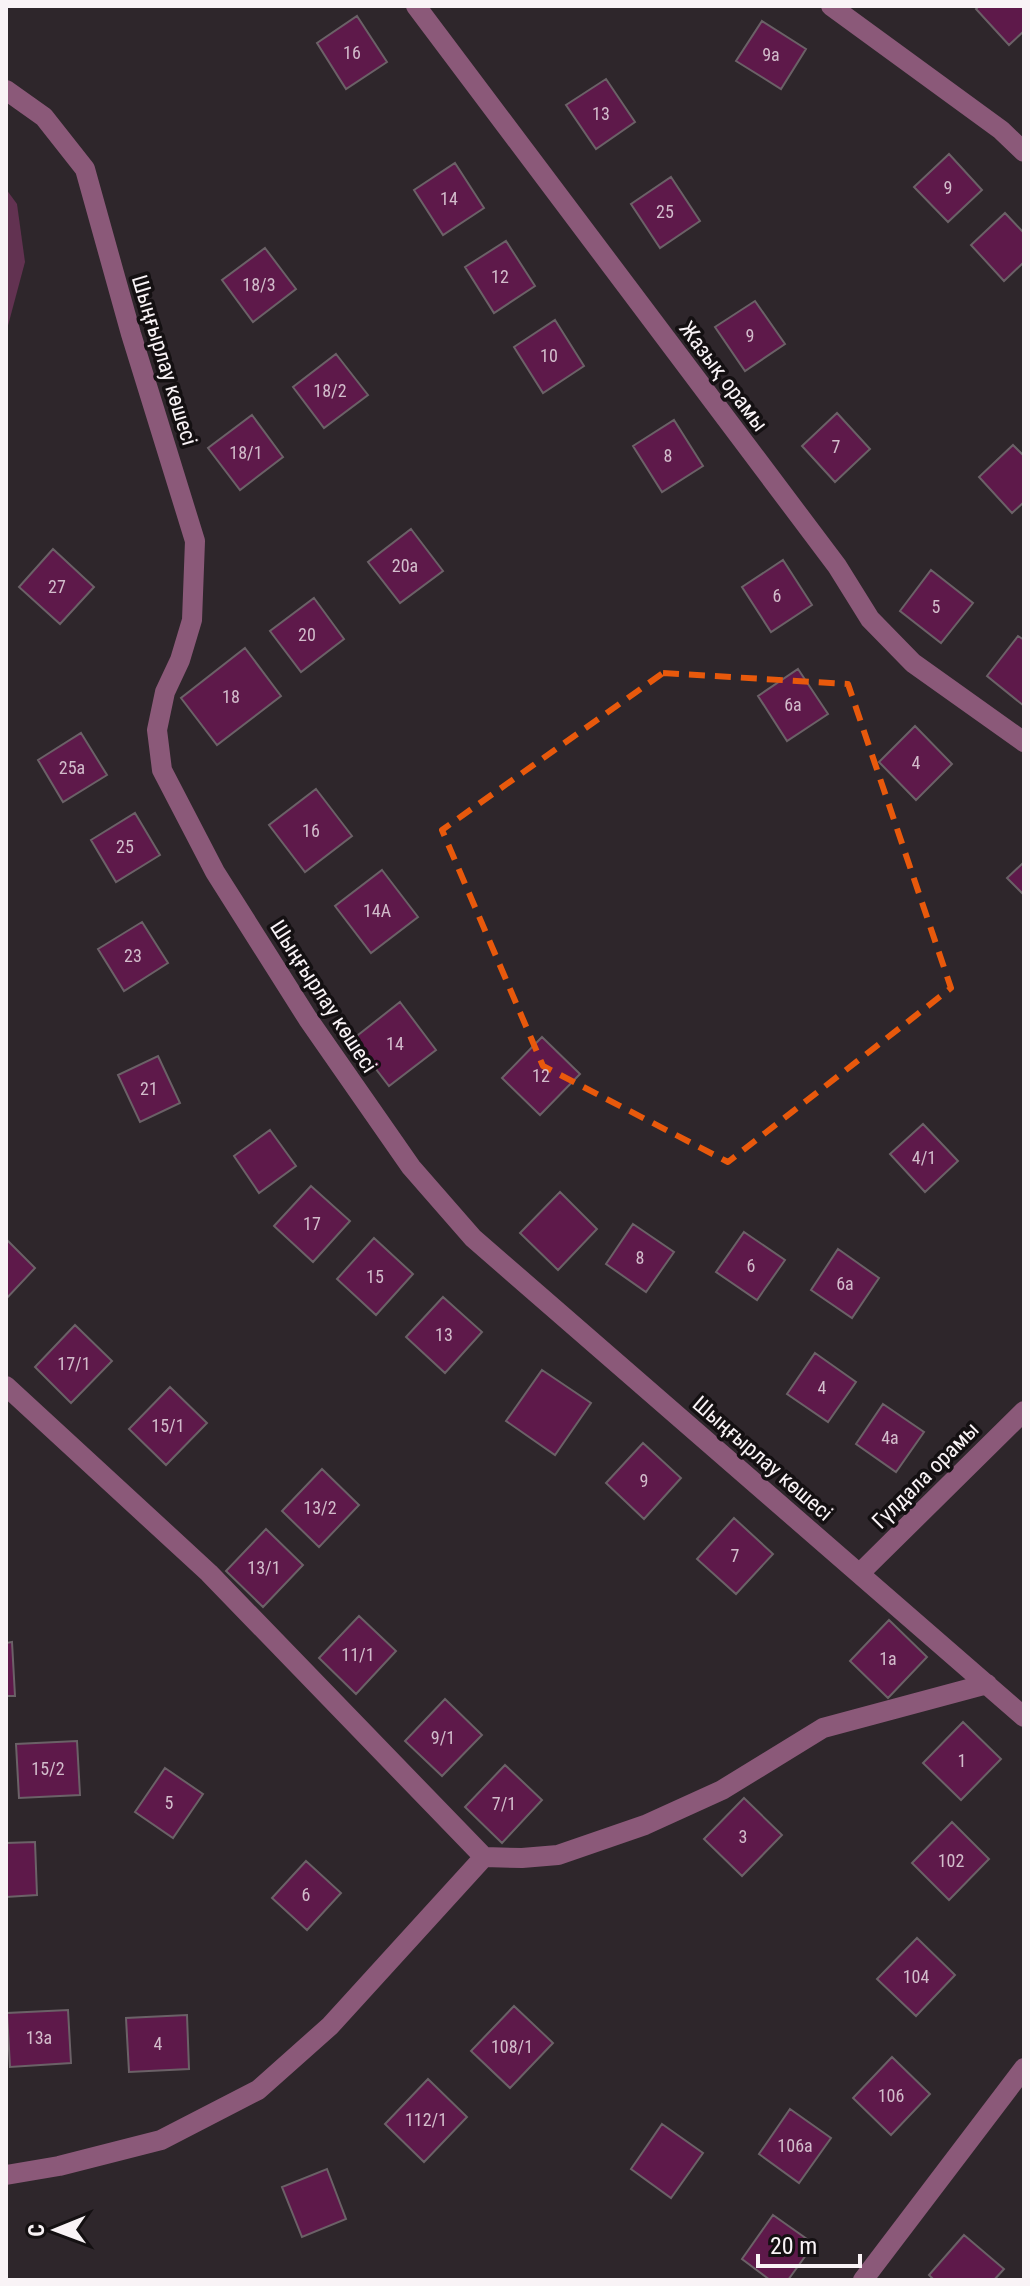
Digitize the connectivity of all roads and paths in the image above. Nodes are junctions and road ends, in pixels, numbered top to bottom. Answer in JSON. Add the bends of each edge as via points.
{"nodes":[{"id":1,"x":416,"y":6,"type":"edge"},
{"id":2,"x":831,"y":6,"type":"edge"},
{"id":3,"x":6,"y":90,"type":"edge"},
{"id":4,"x":1024,"y":152,"type":"edge"},
{"id":5,"x":1024,"y":742,"type":"edge"},
{"id":6,"x":6,"y":1386,"type":"edge"},
{"id":7,"x":1024,"y":1411,"type":"edge"},
{"id":8,"x":860,"y":1573,"type":"junction"},
{"id":9,"x":987,"y":1684,"type":"junction"},
{"id":10,"x":1024,"y":1717,"type":"edge"},
{"id":11,"x":484,"y":1857,"type":"junction"},
{"id":12,"x":1024,"y":2068,"type":"edge"},
{"id":13,"x":6,"y":2175,"type":"edge"},
{"id":14,"x":863,"y":2280,"type":"edge"}],
"edges":[{"from":1,"to":5,"type":"street","name":"Жазық орамы","via":[[837,566],[870,619],[913,663]]},
{"from":2,"to":4,"type":"street"},
{"from":3,"to":8,"type":"street","name":"Шыңғырлау көшесі","via":[[44,117],[85,169],[195,541],[192,620],[157,730],[162,770],[215,872],[411,1167],[473,1238]]},
{"from":6,"to":11,"type":"street","via":[[209,1573]]},
{"from":7,"to":8,"type":"street","name":"Гүлдала орамы"},
{"from":8,"to":9,"type":"street","name":"Шыңғырлау көшесі"},
{"from":9,"to":10,"type":"street","name":"Шыңғырлау көшесі"},
{"from":9,"to":11,"type":"street","via":[[823,1728],[722,1790],[631,1830],[558,1855]]},
{"from":11,"to":13,"type":"street","via":[[330,2026],[258,2090],[161,2140]]},
{"from":12,"to":14,"type":"street"}]}
